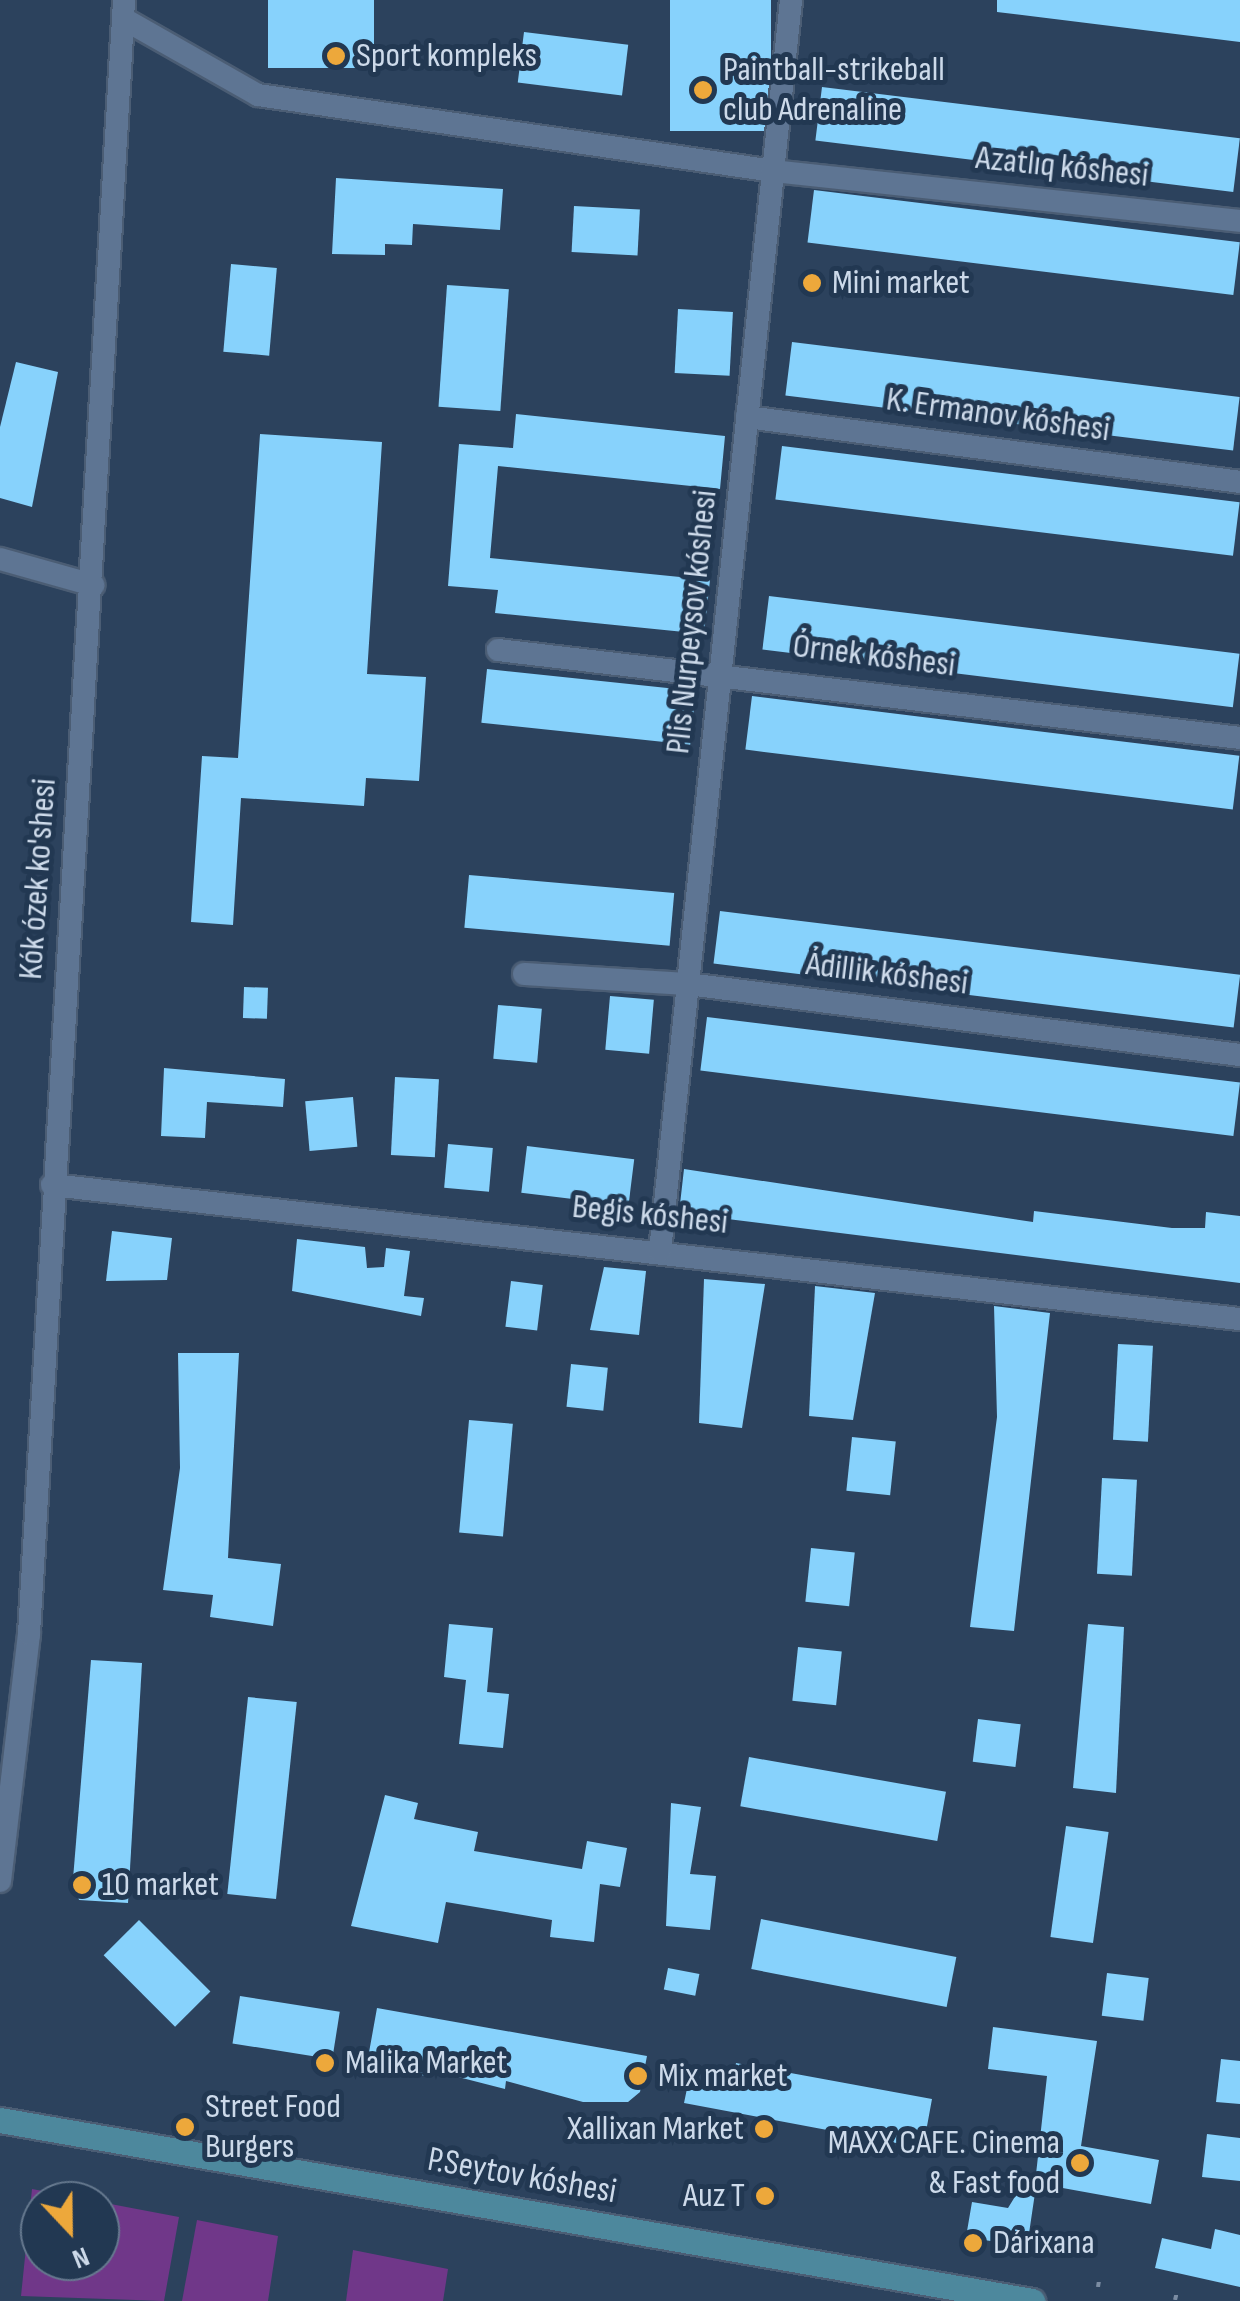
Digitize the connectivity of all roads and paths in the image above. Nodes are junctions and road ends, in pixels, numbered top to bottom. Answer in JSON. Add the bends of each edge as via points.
{"nodes":[{"id":1,"x":791,"y":0,"type":"edge"},
{"id":2,"x":124,"y":10,"type":"edge"},
{"id":3,"x":773,"y":171,"type":"junction"},
{"id":4,"x":1240,"y":221,"type":"edge"},
{"id":5,"x":747,"y":417,"type":"junction"},
{"id":6,"x":1240,"y":482,"type":"edge"},
{"id":7,"x":0,"y":559,"type":"edge"},
{"id":8,"x":93,"y":585,"type":"junction"},
{"id":9,"x":498,"y":650,"type":"dead end"},
{"id":10,"x":724,"y":672,"type":"junction"},
{"id":11,"x":1240,"y":738,"type":"edge"},
{"id":12,"x":524,"y":974,"type":"dead end"},
{"id":13,"x":688,"y":984,"type":"junction"},
{"id":14,"x":1240,"y":1055,"type":"edge"},
{"id":15,"x":52,"y":1184,"type":"junction"},
{"id":16,"x":660,"y":1252,"type":"junction"},
{"id":17,"x":1240,"y":1319,"type":"edge"},
{"id":18,"x":0,"y":1881,"type":"edge"},
{"id":19,"x":0,"y":2120,"type":"edge"},
{"id":20,"x":1100,"y":2275,"type":"dead end"},
{"id":21,"x":1098,"y":2287,"type":"dead end"},
{"id":22,"x":1178,"y":2288,"type":"dead end"},
{"id":23,"x":1175,"y":2300,"type":"edge"},
{"id":24,"x":1032,"y":2301,"type":"edge"}],
"edges":[{"from":1,"to":3,"type":"street","name":"Plis Nurpeysov kóshesi"},
{"from":2,"to":3,"type":"street","name":"Azatlıq kóshesi","via":[[258,95]]},
{"from":2,"to":8,"type":"street","name":"Kók ózek ko'shesi"},
{"from":3,"to":4,"type":"street","name":"Azatlıq kóshesi"},
{"from":3,"to":5,"type":"street","name":"Plis Nurpeysov kóshesi"},
{"from":5,"to":6,"type":"street","name":"K. Ermanov kóshesi"},
{"from":5,"to":10,"type":"street","name":"Plis Nurpeysov kóshesi"},
{"from":7,"to":8,"type":"street"},
{"from":8,"to":15,"type":"street","name":"Kók ózek ko'shesi"},
{"from":9,"to":10,"type":"street","name":"Órnek kóshesi"},
{"from":10,"to":11,"type":"street","name":"Órnek kóshesi"},
{"from":10,"to":13,"type":"street","name":"Plis Nurpeysov kóshesi"},
{"from":12,"to":13,"type":"street","name":"Ádillik kóshesi"},
{"from":13,"to":14,"type":"street","name":"Ádillik kóshesi"},
{"from":13,"to":16,"type":"street","name":"Plis Nurpeysov kóshesi"},
{"from":15,"to":16,"type":"street","name":"Begis kóshesi"},
{"from":15,"to":18,"type":"street","name":"Kók ózek ko'shesi","via":[[29,1634]]},
{"from":16,"to":17,"type":"street","name":"Begis kóshesi"},
{"from":19,"to":24,"type":"main road","name":"P.Seytov kóshesi"},
{"from":20,"to":21,"type":"path"},
{"from":22,"to":23,"type":"path"}]}
